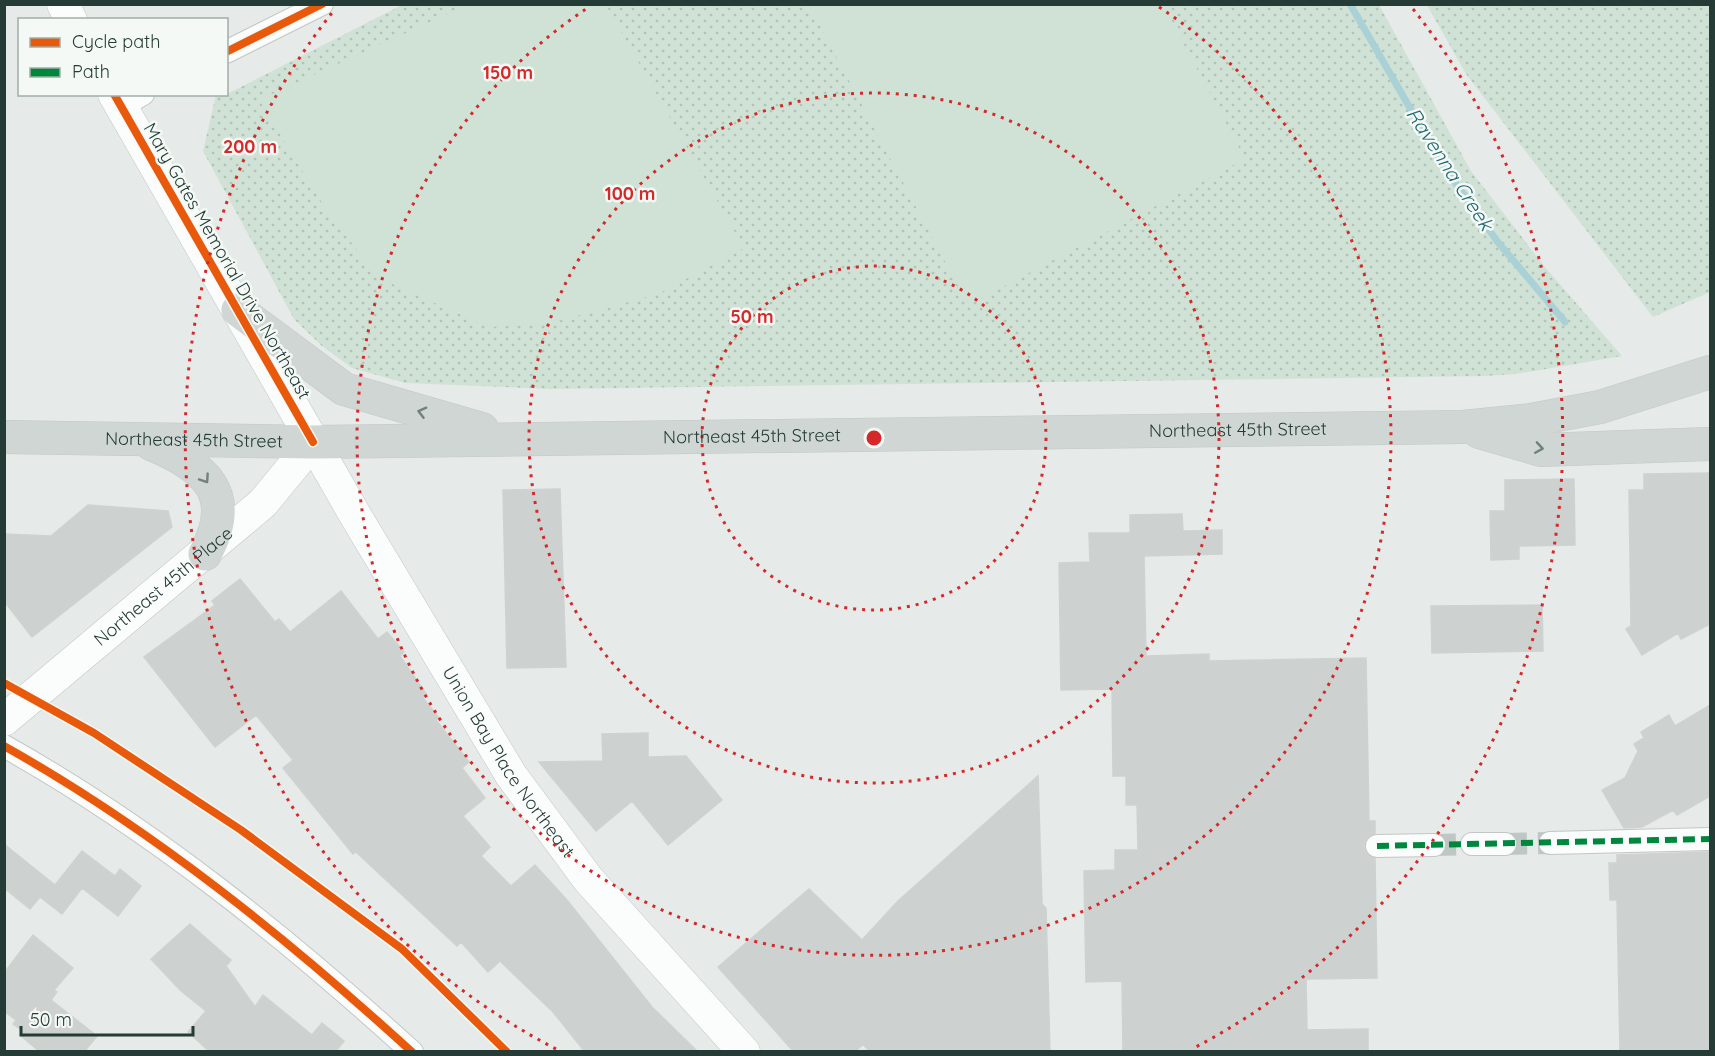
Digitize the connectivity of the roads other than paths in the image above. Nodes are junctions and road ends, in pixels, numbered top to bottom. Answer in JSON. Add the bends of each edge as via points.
{"nodes":[{"id":1,"x":63,"y":4,"type":"edge"},
{"id":2,"x":322,"y":4,"type":"edge"},
{"id":3,"x":70,"y":18,"type":"edge"},
{"id":4,"x":228,"y":51,"type":"edge"},
{"id":5,"x":126,"y":99,"type":"edge"},
{"id":6,"x":238,"y":310,"type":"junction"},
{"id":7,"x":1710,"y":372,"type":"edge"},
{"id":8,"x":1463,"y":427,"type":"junction"},
{"id":9,"x":4,"y":437,"type":"edge"},
{"id":10,"x":519,"y":438,"type":"junction"},
{"id":11,"x":139,"y":439,"type":"junction"},
{"id":12,"x":313,"y":442,"type":"junction"},
{"id":13,"x":1710,"y":444,"type":"edge"},
{"id":14,"x":205,"y":554,"type":"junction"},
{"id":15,"x":4,"y":720,"type":"edge"},
{"id":16,"x":4,"y":746,"type":"edge"},
{"id":17,"x":1710,"y":839,"type":"edge"},
{"id":18,"x":1550,"y":843,"type":"tunnel mouth"},
{"id":19,"x":1472,"y":844,"type":"tunnel mouth"},
{"id":20,"x":1505,"y":844,"type":"tunnel mouth"},
{"id":21,"x":1377,"y":846,"type":"dead end"},
{"id":22,"x":1434,"y":846,"type":"tunnel mouth"},
{"id":23,"x":412,"y":1052,"type":"edge"},
{"id":24,"x":744,"y":1052,"type":"edge"}],
"edges":[{"from":1,"to":3,"type":"main road"},
{"from":2,"to":4,"type":"street"},
{"from":5,"to":6,"type":"main road","name":"Mary Gates Memorial Drive Northeast"},
{"from":10,"to":6,"type":"main road","one_way":true,"via":[[344,389]]},
{"from":6,"to":12,"type":"main road","name":"Mary Gates Memorial Drive Northeast"},
{"from":7,"to":8,"type":"main road","name":"Northeast 45th Street","via":[[1600,407]]},
{"from":8,"to":10,"type":"main road","name":"Northeast 45th Street"},
{"from":8,"to":13,"type":"main road","one_way":true,"via":[[1541,450]]},
{"from":9,"to":11,"type":"main road","name":"Northeast 45th Street"},
{"from":10,"to":12,"type":"main road","name":"Northeast 45th Street"},
{"from":11,"to":12,"type":"main road","name":"Northeast 45th Street"},
{"from":11,"to":14,"type":"main road","one_way":true,"via":[[189,460],[204,475],[216,498],[218,514],[215,535]]},
{"from":12,"to":14,"type":"main road","name":"Northeast 45th Place","via":[[263,503]]},
{"from":12,"to":24,"type":"main road","name":"Union Bay Place Northeast","via":[[511,775],[588,879]]},
{"from":14,"to":15,"type":"main road","name":"Northeast 45th Place"},
{"from":16,"to":23,"type":"street","via":[[92,800],[195,872],[312,963]]},
{"from":17,"to":18,"type":"street"},
{"from":19,"to":20,"type":"street"},
{"from":21,"to":22,"type":"street"}]}
